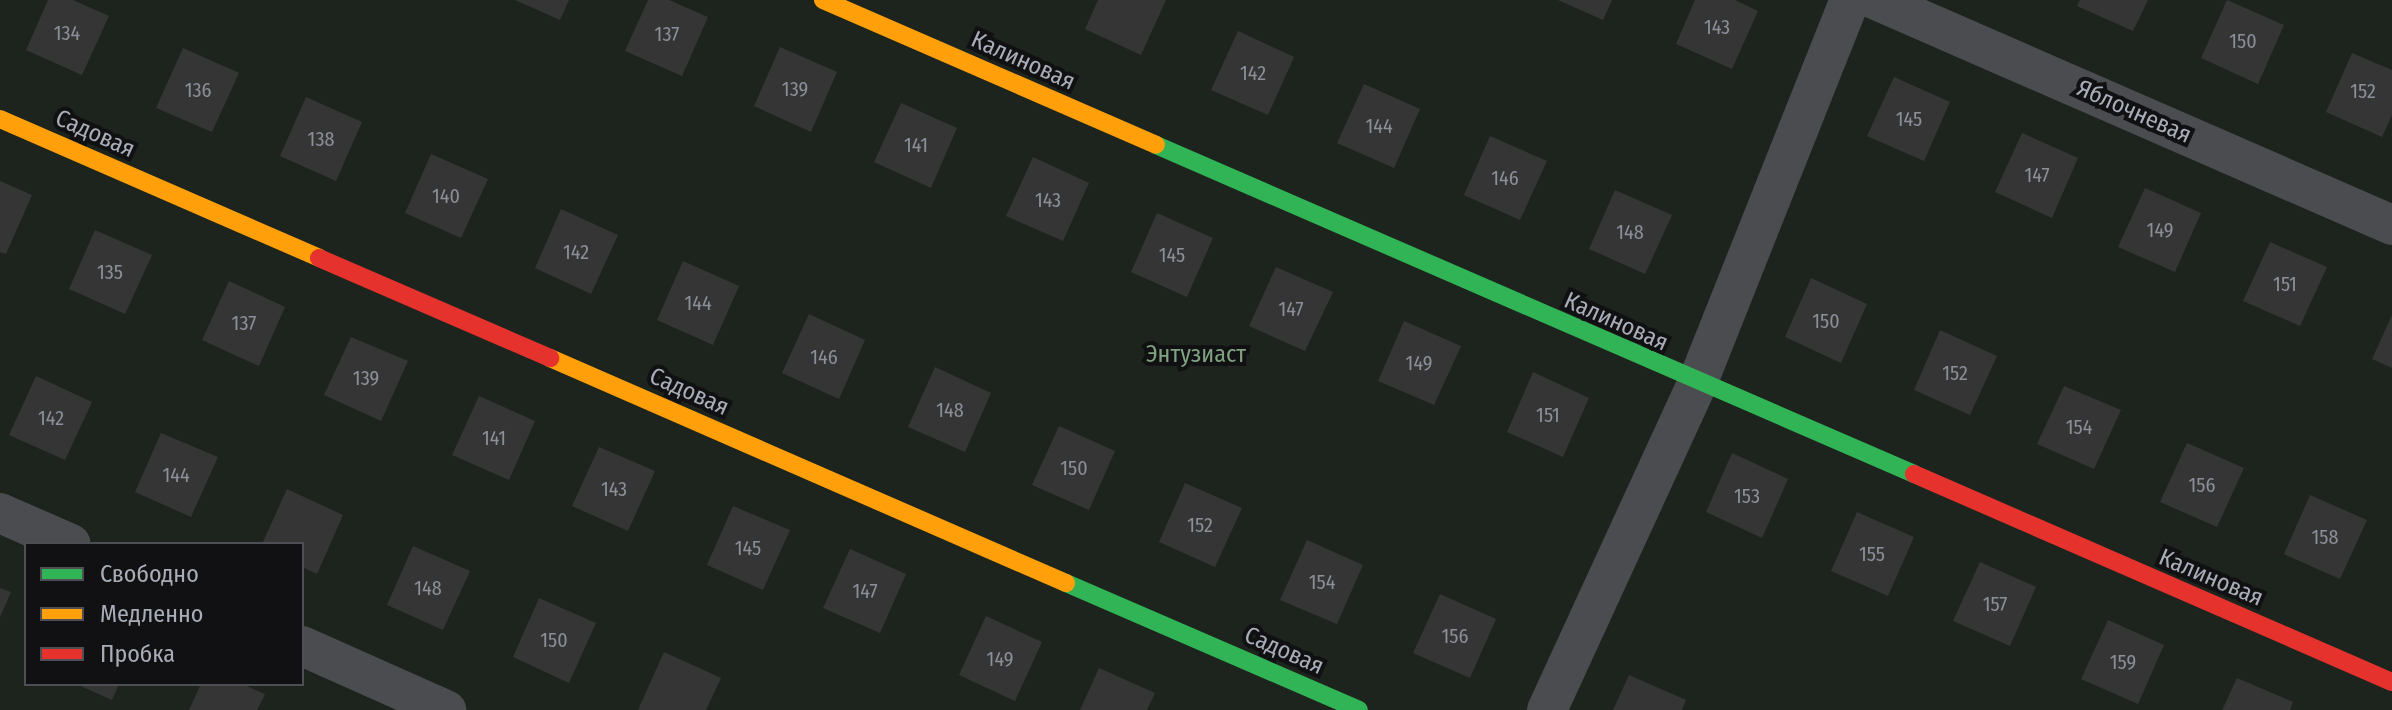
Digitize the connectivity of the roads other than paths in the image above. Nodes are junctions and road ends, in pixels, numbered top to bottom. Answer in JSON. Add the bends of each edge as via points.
{"nodes":[{"id":1,"x":823,"y":0,"type":"edge"},
{"id":2,"x":1850,"y":0,"type":"edge"},
{"id":3,"x":1876,"y":0,"type":"edge"},
{"id":4,"x":0,"y":119,"type":"edge"},
{"id":5,"x":2392,"y":225,"type":"edge"},
{"id":6,"x":1697,"y":384,"type":"junction"},
{"id":7,"x":0,"y":513,"type":"edge"},
{"id":8,"x":66,"y":542,"type":"edge"},
{"id":9,"x":304,"y":647,"type":"edge"},
{"id":10,"x":2392,"y":682,"type":"edge"},
{"id":11,"x":446,"y":710,"type":"edge"},
{"id":12,"x":1359,"y":710,"type":"edge"},
{"id":13,"x":1547,"y":710,"type":"edge"}],
"edges":[{"from":1,"to":6,"type":"street","name":"Калиновая"},
{"from":2,"to":6,"type":"street"},
{"from":3,"to":5,"type":"street","name":"Яблочневая"},
{"from":4,"to":12,"type":"street","name":"Садовая"},
{"from":6,"to":10,"type":"street","name":"Калиновая"},
{"from":6,"to":13,"type":"street"},
{"from":7,"to":8,"type":"street"},
{"from":9,"to":11,"type":"street"}]}
